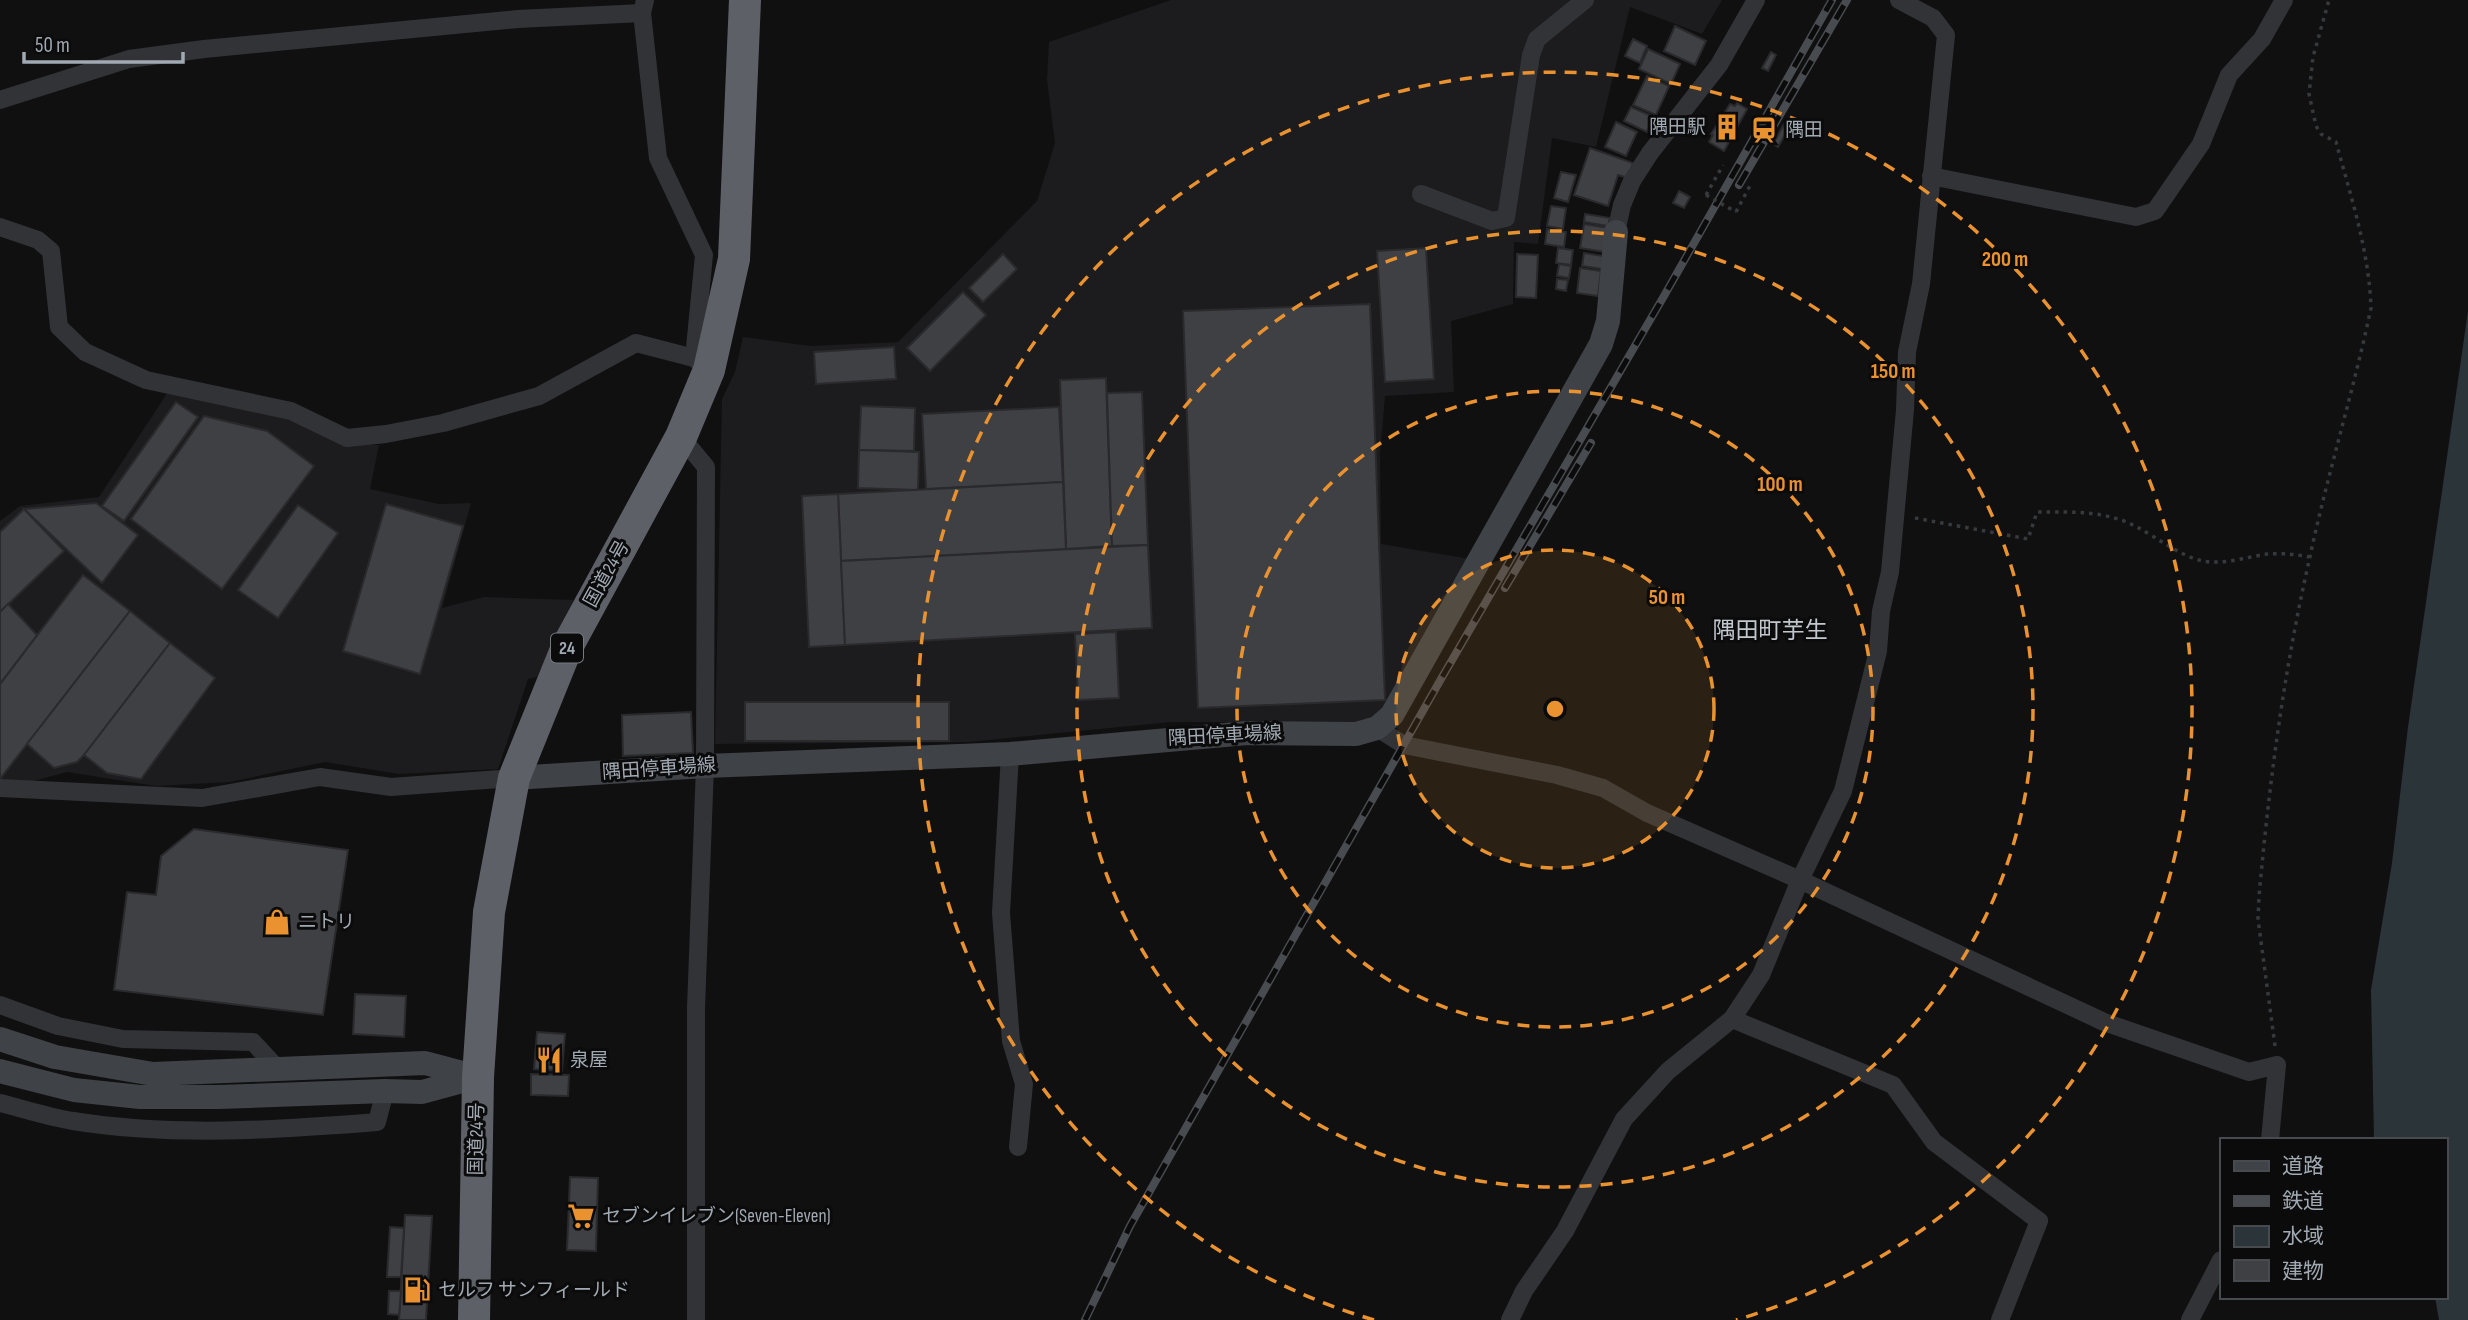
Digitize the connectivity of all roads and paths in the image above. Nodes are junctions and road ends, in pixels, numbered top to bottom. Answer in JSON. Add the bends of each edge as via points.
{"nodes":[{"id":1,"x":745,"y":0,"type":"edge"},
{"id":2,"x":1586,"y":0,"type":"edge"},
{"id":3,"x":1756,"y":0,"type":"edge"},
{"id":4,"x":1899,"y":0,"type":"edge"},
{"id":5,"x":2284,"y":0,"type":"edge"},
{"id":6,"x":2329,"y":0,"type":"edge"},
{"id":7,"x":643,"y":6,"type":"edge"},
{"id":8,"x":0,"y":100,"type":"edge"},
{"id":9,"x":1723,"y":165,"type":"dead end"},
{"id":10,"x":1931,"y":176,"type":"junction"},
{"id":11,"x":1752,"y":182,"type":"dead end"},
{"id":12,"x":1421,"y":194,"type":"dead end"},
{"id":13,"x":0,"y":227,"type":"edge"},
{"id":14,"x":1616,"y":232,"type":"joint"},
{"id":15,"x":702,"y":364,"type":"junction"},
{"id":16,"x":681,"y":437,"type":"junction"},
{"id":17,"x":1895,"y":515,"type":"junction"},
{"id":18,"x":2309,"y":557,"type":"junction"},
{"id":19,"x":1377,"y":728,"type":"junction"},
{"id":20,"x":1010,"y":754,"type":"junction"},
{"id":21,"x":705,"y":766,"type":"junction"},
{"id":22,"x":514,"y":778,"type":"junction"},
{"id":23,"x":0,"y":788,"type":"edge"},
{"id":24,"x":1800,"y":880,"type":"junction"},
{"id":25,"x":0,"y":1005,"type":"edge"},
{"id":26,"x":1732,"y":1019,"type":"junction"},
{"id":27,"x":0,"y":1040,"type":"edge"},
{"id":28,"x":2277,"y":1065,"type":"junction"},
{"id":29,"x":279,"y":1070,"type":"junction"},
{"id":30,"x":0,"y":1071,"type":"edge"},
{"id":31,"x":478,"y":1077,"type":"junction"},
{"id":32,"x":385,"y":1091,"type":"junction"},
{"id":33,"x":0,"y":1104,"type":"edge"},
{"id":34,"x":2270,"y":1138,"type":"edge"},
{"id":35,"x":1018,"y":1147,"type":"dead end"},
{"id":36,"x":2220,"y":1262,"type":"edge"},
{"id":37,"x":474,"y":1320,"type":"edge"},
{"id":38,"x":696,"y":1320,"type":"edge"},
{"id":39,"x":1510,"y":1320,"type":"edge"},
{"id":40,"x":2000,"y":1320,"type":"edge"},
{"id":41,"x":2190,"y":1320,"type":"edge"}],
"edges":[{"from":1,"to":15,"type":"highway","name":"国道24号","number":"24","via":[[734,259]]},
{"from":2,"to":12,"type":"street","via":[[1537,40],[1531,55],[1506,218],[1492,221]]},
{"from":3,"to":14,"type":"street","via":[[1719,65],[1632,181]]},
{"from":4,"to":10,"type":"street","via":[[1933,18],[1946,34]]},
{"from":5,"to":10,"type":"street","via":[[2262,38],[2229,75],[2202,144],[2155,211],[2136,217]]},
{"from":6,"to":18,"type":"path","via":[[2312,57],[2309,94],[2321,134],[2336,142],[2364,243],[2371,308]]},
{"from":7,"to":8,"type":"street","via":[[204,49],[129,60]]},
{"from":7,"to":15,"type":"street","via":[[658,158],[704,255]]},
{"from":9,"to":11,"type":"path","bridge":true,"via":[[1706,195],[1736,212]]},
{"from":10,"to":17,"type":"street","via":[[1921,284],[1907,352]]},
{"from":13,"to":15,"type":"street","via":[[38,240],[51,251],[59,327],[85,352],[146,380],[291,411],[347,438],[443,423],[539,396],[636,342]]},
{"from":14,"to":19,"type":"main road","via":[[1608,321],[1601,344],[1413,679],[1392,715]]},
{"from":15,"to":16,"type":"highway","name":"国道24号","number":"24"},
{"from":16,"to":21,"type":"street","via":[[706,467]]},
{"from":16,"to":22,"type":"highway","name":"国道24号","number":"24","via":[[567,647]]},
{"from":17,"to":18,"type":"path","via":[[2028,539],[2037,512],[2088,512],[2134,525],[2201,561],[2290,554]]},
{"from":17,"to":24,"type":"street","via":[[1878,651],[1861,723],[1843,791]]},
{"from":18,"to":28,"type":"path","via":[[2289,651],[2259,897]]},
{"from":19,"to":20,"type":"main road","name":"隅田停車場線","via":[[1356,734],[1247,733]]},
{"from":19,"to":24,"type":"street","via":[[1404,745],[1603,788],[1647,813]]},
{"from":20,"to":21,"type":"main road","name":"隅田停車場線"},
{"from":20,"to":35,"type":"street","via":[[1001,913],[1011,1041],[1024,1084]]},
{"from":21,"to":22,"type":"main road","name":"隅田停車場線"},
{"from":21,"to":38,"type":"street","via":[[696,1008]]},
{"from":22,"to":23,"type":"street","via":[[391,787],[320,776],[202,798]]},
{"from":22,"to":31,"type":"highway","name":"国道24号","number":"24","via":[[489,912]]},
{"from":24,"to":26,"type":"street","via":[[1761,975]]},
{"from":24,"to":28,"type":"street","via":[[2104,1023],[2249,1072]]},
{"from":25,"to":29,"type":"street","via":[[58,1026],[123,1039],[253,1042]]},
{"from":26,"to":39,"type":"street","via":[[1668,1071],[1624,1119],[1565,1231]]},
{"from":26,"to":40,"type":"street","via":[[1893,1085],[1934,1142],[2039,1222]]},
{"from":27,"to":29,"type":"main road","via":[[55,1057],[153,1074]]},
{"from":28,"to":34,"type":"street"},
{"from":29,"to":31,"type":"main road","via":[[425,1063]]},
{"from":30,"to":32,"type":"main road","via":[[74,1090],[140,1097]]},
{"from":31,"to":32,"type":"main road","via":[[422,1092]]},
{"from":31,"to":37,"type":"highway","name":"国道24号","number":"24"},
{"from":32,"to":33,"type":"street","via":[[377,1122],[297,1128],[155,1130],[71,1121]]},
{"from":36,"to":41,"type":"street"}]}
